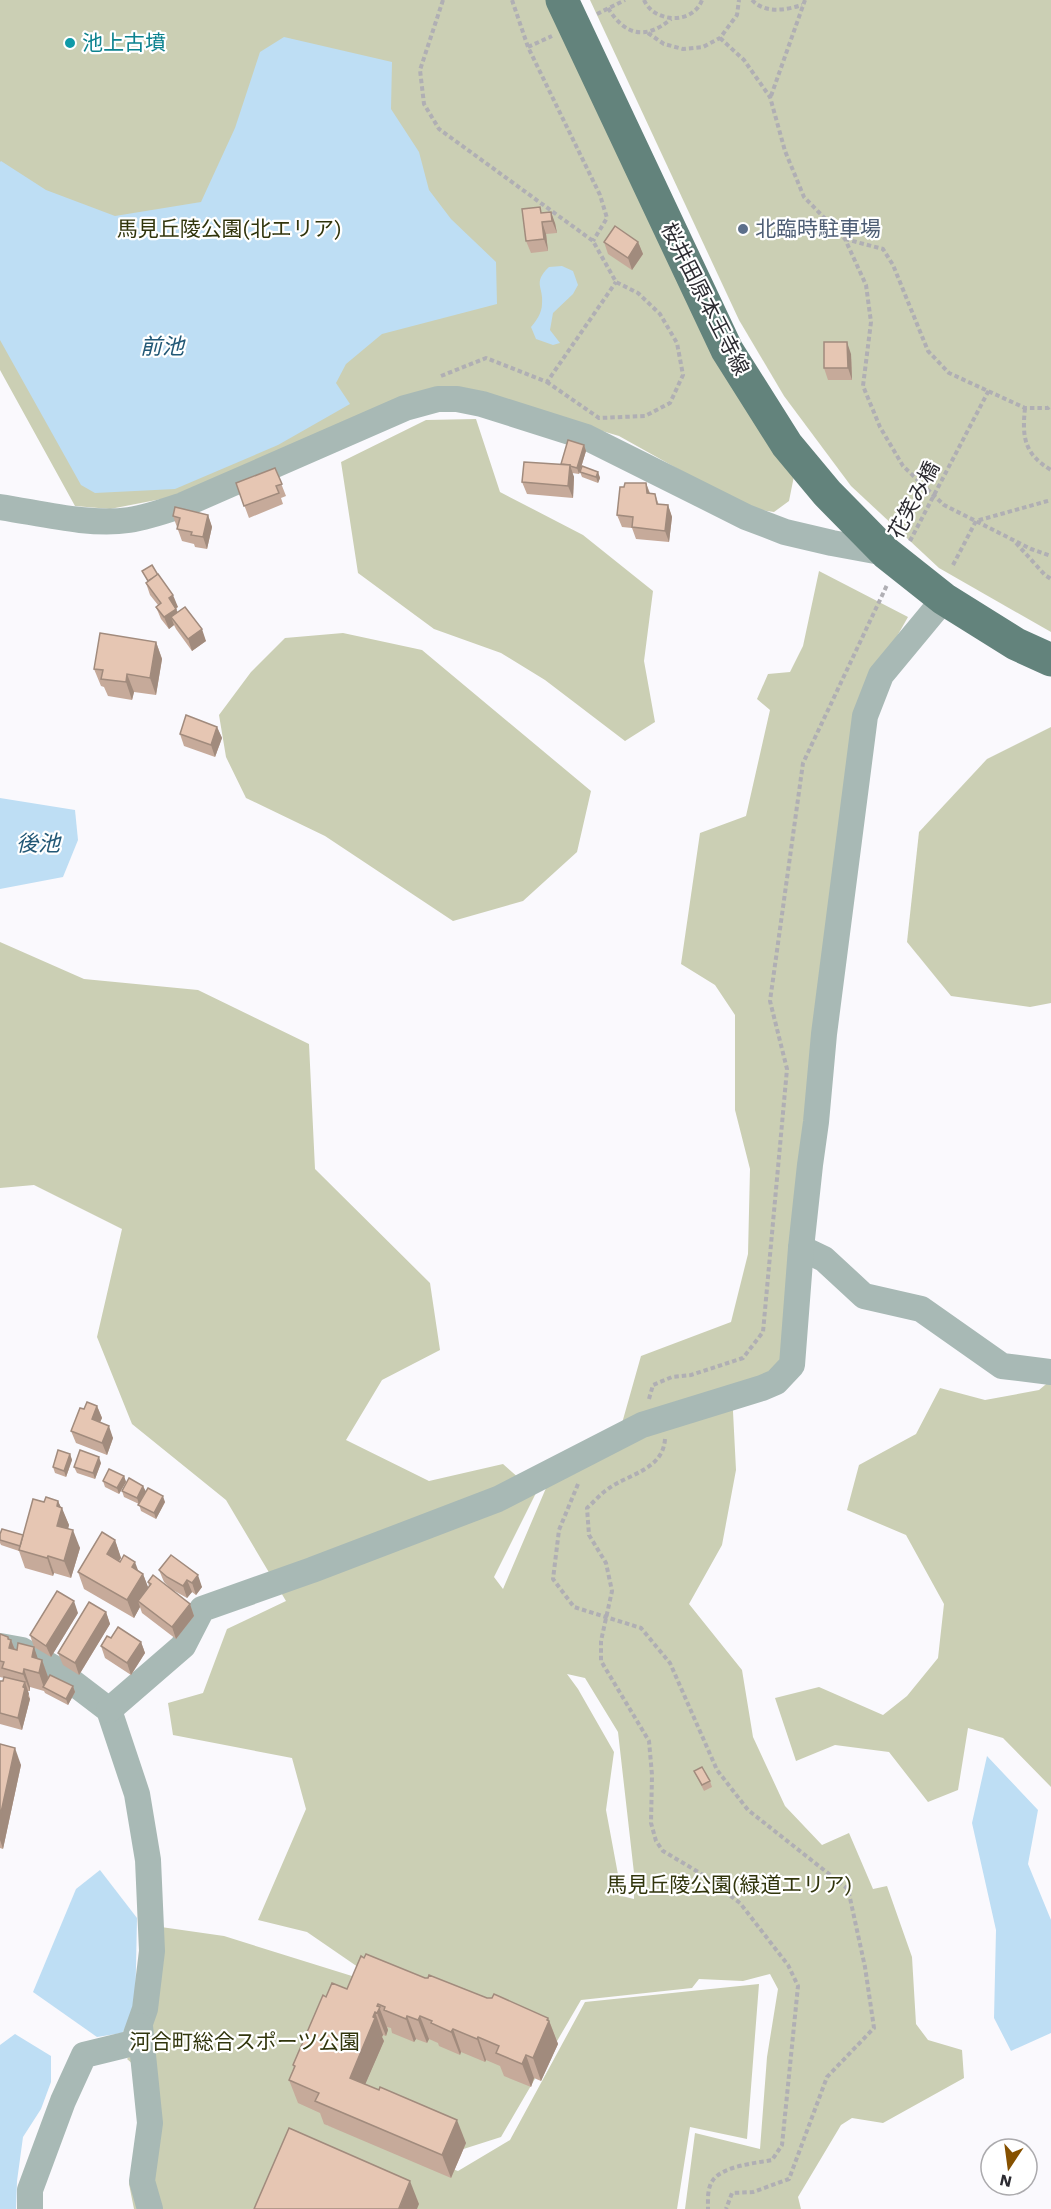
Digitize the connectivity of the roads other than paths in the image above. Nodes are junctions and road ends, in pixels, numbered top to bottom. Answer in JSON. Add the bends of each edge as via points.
{"nodes":[{"id":1,"x":562,"y":0,"type":"edge"},
{"id":2,"x":0,"y":507,"type":"edge"},
{"id":3,"x":896,"y":557,"type":"junction"},
{"id":4,"x":944,"y":599,"type":"junction"},
{"id":5,"x":1051,"y":660,"type":"edge"},
{"id":6,"x":801,"y":1248,"type":"junction"},
{"id":7,"x":1051,"y":1372,"type":"edge"},
{"id":8,"x":0,"y":1646,"type":"edge"},
{"id":9,"x":109,"y":1710,"type":"junction"},
{"id":10,"x":140,"y":2026,"type":"junction"},
{"id":11,"x":30,"y":2209,"type":"edge"},
{"id":12,"x":150,"y":2209,"type":"edge"}],
"edges":[{"from":1,"to":3,"type":"main road","name":"桜井田原本王寺線","via":[[727,350],[787,445],[827,493]]},
{"from":2,"to":3,"type":"street","via":[[95,521],[128,520],[160,513],[405,408],[438,399],[457,399],[586,437],[746,517],[785,532]]},
{"from":3,"to":4,"type":"main road","name":"桜井田原本王寺線"},
{"from":4,"to":5,"type":"main road","name":"桜井田原本王寺線","via":[[1016,644]]},
{"from":4,"to":6,"type":"street","via":[[881,675],[865,716]]},
{"from":6,"to":7,"type":"street","via":[[824,1259],[864,1296],[921,1309],[1002,1366]]},
{"from":6,"to":9,"type":"street","via":[[792,1365],[776,1382],[652,1421],[498,1499],[202,1609],[183,1646]]},
{"from":8,"to":9,"type":"street","via":[[22,1650],[54,1668]]},
{"from":9,"to":10,"type":"street","via":[[137,1794],[148,1860],[152,1951],[146,2009]]},
{"from":10,"to":11,"type":"street","via":[[133,2043],[84,2055],[30,2190]]},
{"from":10,"to":12,"type":"street","via":[[150,2123],[142,2181]]}]}
